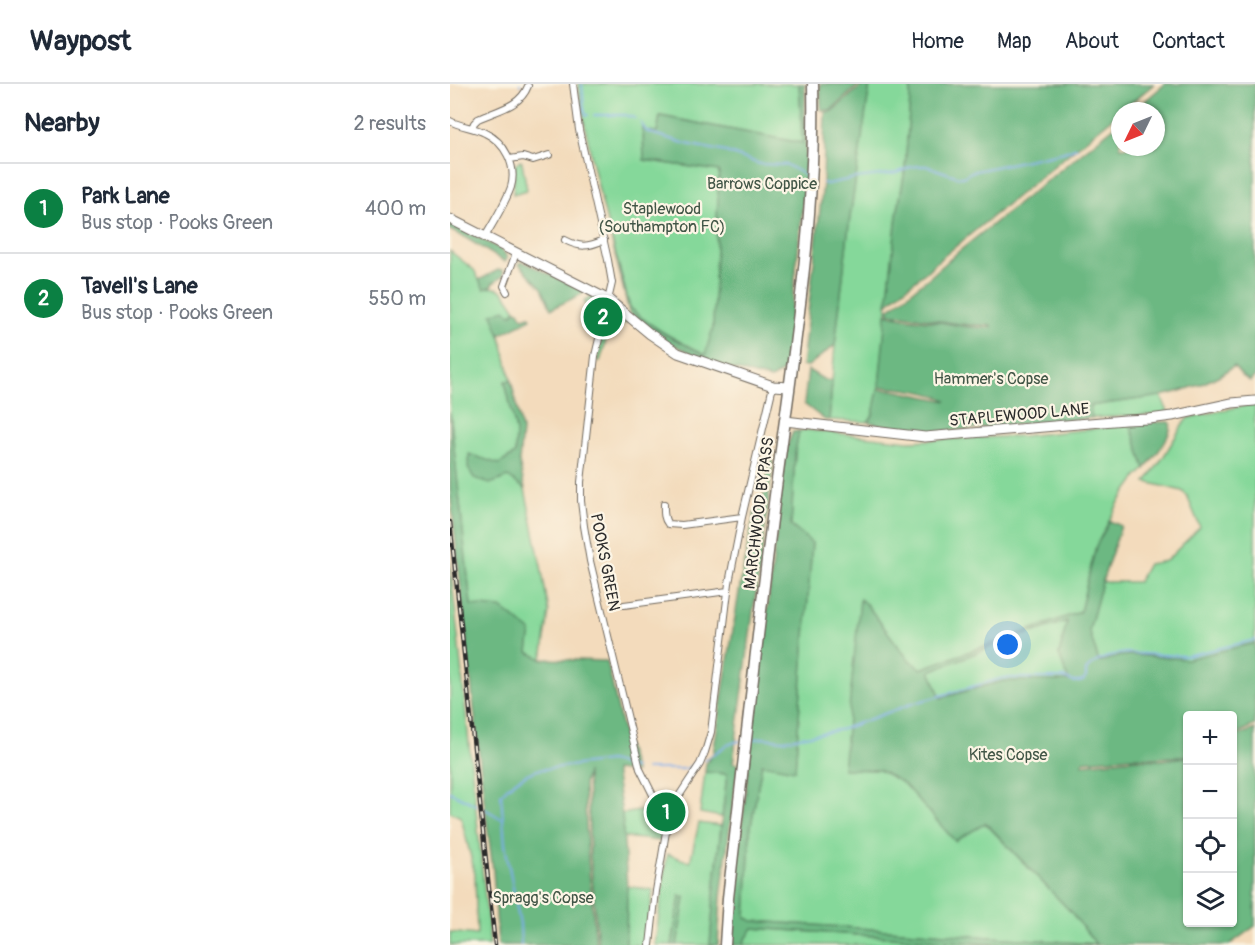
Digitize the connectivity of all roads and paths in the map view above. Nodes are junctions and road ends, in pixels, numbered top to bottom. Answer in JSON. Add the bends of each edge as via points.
{"nodes":[{"id":1,"x":573,"y":84,"type":"edge"},
{"id":2,"x":813,"y":84,"type":"edge"},
{"id":3,"x":528,"y":86,"type":"dead end"},
{"id":4,"x":450,"y":122,"type":"edge"},
{"id":5,"x":472,"y":128,"type":"junction"},
{"id":6,"x":549,"y":155,"type":"dead end"},
{"id":7,"x":510,"y":159,"type":"junction"},
{"id":8,"x":450,"y":219,"type":"edge"},
{"id":9,"x":485,"y":237,"type":"junction"},
{"id":10,"x":564,"y":240,"type":"dead end"},
{"id":11,"x":604,"y":240,"type":"junction"},
{"id":12,"x":516,"y":253,"type":"junction"},
{"id":13,"x":507,"y":292,"type":"dead end"},
{"id":14,"x":609,"y":300,"type":"junction"},
{"id":15,"x":772,"y":386,"type":"junction"},
{"id":16,"x":789,"y":387,"type":"junction"},
{"id":17,"x":1255,"y":401,"type":"edge"},
{"id":18,"x":785,"y":421,"type":"junction"},
{"id":19,"x":664,"y":504,"type":"dead end"},
{"id":20,"x":742,"y":517,"type":"junction"},
{"id":21,"x":728,"y":591,"type":"junction"},
{"id":22,"x":624,"y":605,"type":"dead end"},
{"id":23,"x":666,"y":822,"type":"junction"},
{"id":24,"x":650,"y":945,"type":"edge"},
{"id":25,"x":725,"y":945,"type":"edge"}],
"edges":[{"from":1,"to":11,"type":"street","name":"POOKS GREEN","via":[[579,130]]},
{"from":2,"to":16,"type":"main road","name":"MARCHWOOD BYPASS","via":[[804,273]]},
{"from":3,"to":5,"type":"street","via":[[515,103],[478,119]]},
{"from":4,"to":5,"type":"street"},
{"from":5,"to":7,"type":"street","via":[[496,139]]},
{"from":6,"to":7,"type":"street","via":[[533,160]]},
{"from":7,"to":9,"type":"street","via":[[511,187]]},
{"from":8,"to":9,"type":"street"},
{"from":9,"to":12,"type":"street"},
{"from":10,"to":11,"type":"street","via":[[576,246]]},
{"from":11,"to":14,"type":"street","name":"POOKS GREEN","via":[[612,283]]},
{"from":12,"to":13,"type":"street","via":[[504,286]]},
{"from":12,"to":14,"type":"street"},
{"from":14,"to":15,"type":"street","via":[[678,353]]},
{"from":14,"to":23,"type":"street","name":"POOKS GREEN","via":[[595,356],[581,501],[590,561],[640,769]]},
{"from":15,"to":16,"type":"street"},
{"from":15,"to":20,"type":"street"},
{"from":16,"to":18,"type":"main road","name":"MARCHWOOD BYPASS"},
{"from":17,"to":18,"type":"street","name":"STAPLEWOOD LANE","via":[[1149,419],[925,437]]},
{"from":18,"to":25,"type":"main road","name":"MARCHWOOD BYPASS"},
{"from":19,"to":20,"type":"street","via":[[668,524]]},
{"from":20,"to":21,"type":"street"},
{"from":21,"to":22,"type":"street"},
{"from":21,"to":23,"type":"street","via":[[711,732],[704,756]]},
{"from":23,"to":24,"type":"street"}]}
